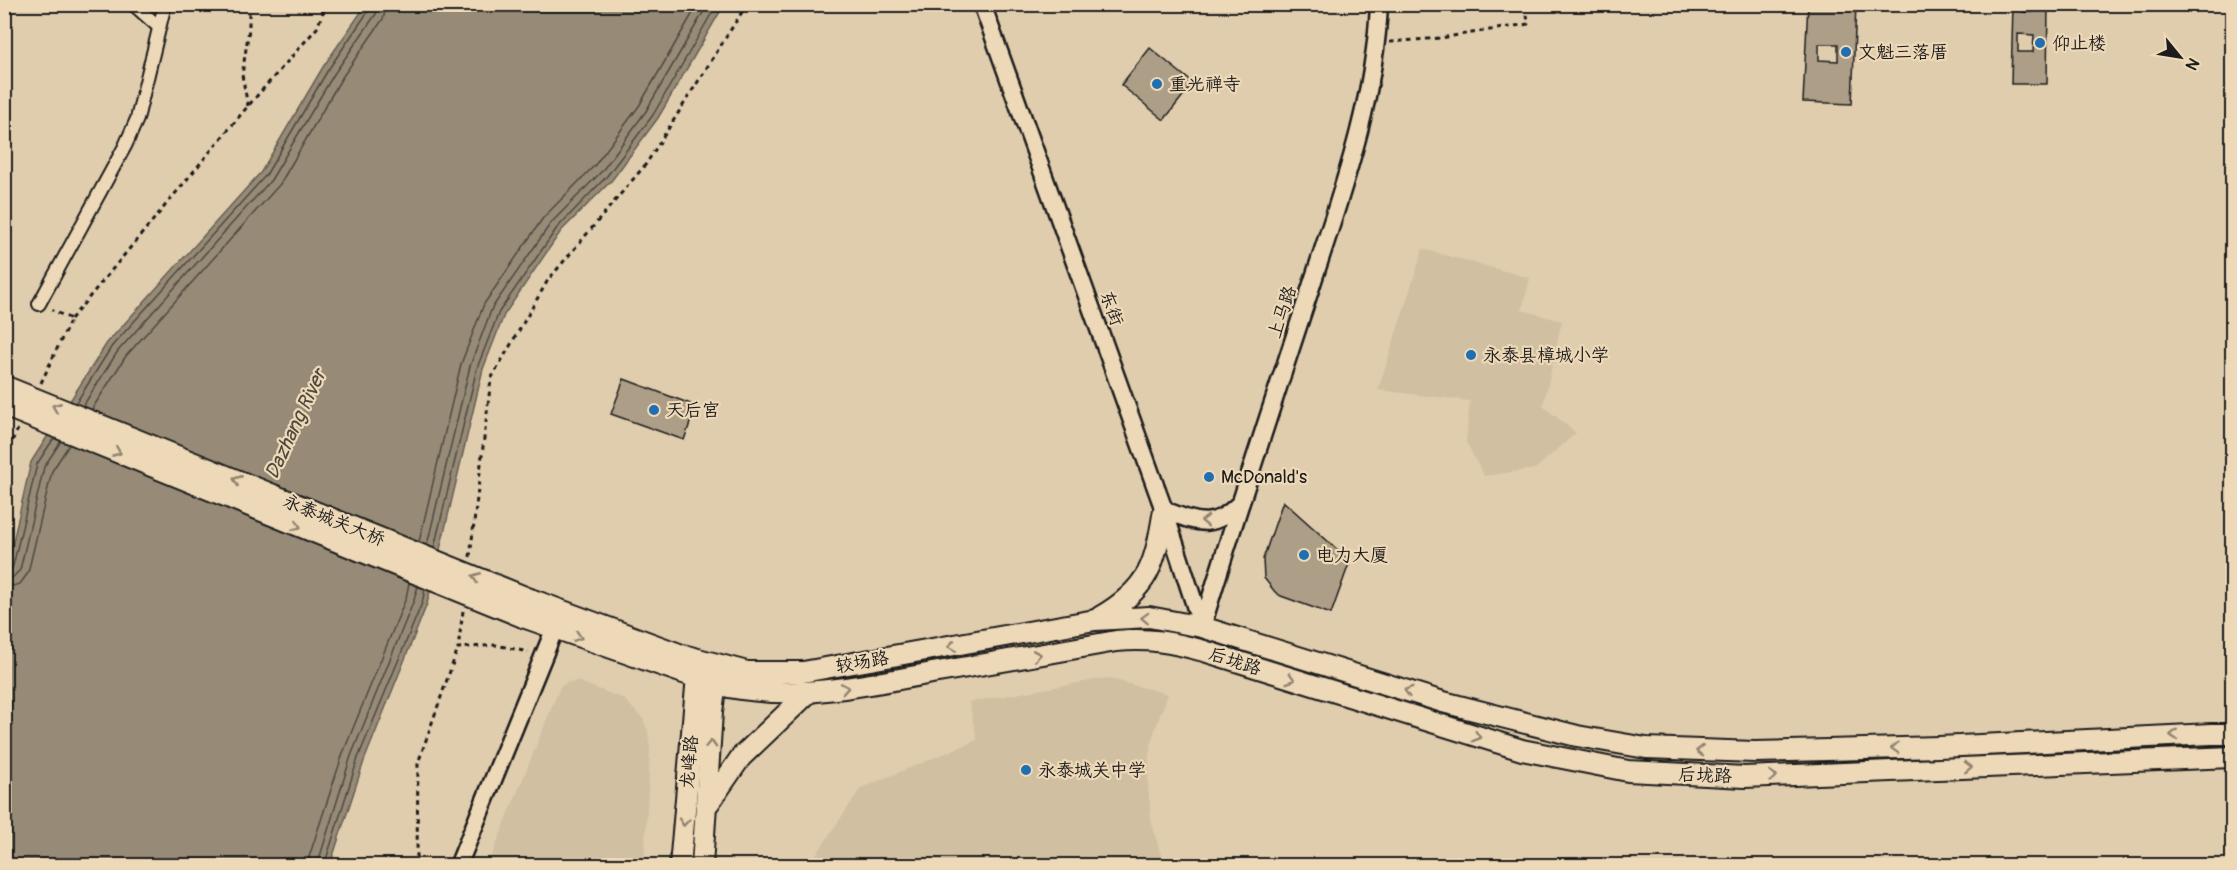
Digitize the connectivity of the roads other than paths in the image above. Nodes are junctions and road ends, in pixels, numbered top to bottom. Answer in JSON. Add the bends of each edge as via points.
{"nodes":[{"id":1,"x":133,"y":4,"type":"edge"},
{"id":2,"x":165,"y":4,"type":"edge"},
{"id":3,"x":981,"y":4,"type":"edge"},
{"id":4,"x":1379,"y":4,"type":"edge"},
{"id":5,"x":159,"y":27,"type":"junction"},
{"id":6,"x":39,"y":304,"type":"road end"},
{"id":7,"x":4,"y":386,"type":"edge"},
{"id":8,"x":4,"y":406,"type":"edge"},
{"id":9,"x":1241,"y":501,"type":"junction"},
{"id":10,"x":1164,"y":510,"type":"junction"},
{"id":11,"x":527,"y":608,"type":"junction"},
{"id":12,"x":558,"y":620,"type":"junction"},
{"id":13,"x":1095,"y":620,"type":"junction"},
{"id":14,"x":1202,"y":627,"type":"junction"},
{"id":15,"x":1195,"y":648,"type":"junction"},
{"id":16,"x":707,"y":672,"type":"junction"},
{"id":17,"x":808,"y":693,"type":"junction"},
{"id":18,"x":2232,"y":734,"type":"edge"},
{"id":19,"x":2232,"y":757,"type":"edge"},
{"id":20,"x":707,"y":805,"type":"junction"},
{"id":21,"x":458,"y":866,"type":"edge"},
{"id":22,"x":680,"y":866,"type":"edge"},
{"id":23,"x":702,"y":866,"type":"edge"}],
"edges":[{"from":1,"to":5,"type":"street"},
{"from":2,"to":5,"type":"street"},
{"from":3,"to":10,"type":"street","name":"东街"},
{"from":4,"to":9,"type":"street","name":"上马路","via":[[1369,89],[1337,206]]},
{"from":5,"to":6,"type":"street","via":[[137,119],[126,146]]},
{"from":11,"to":7,"type":"main road","name":"永泰城关大桥","one_way":true,"bridge":true},
{"from":8,"to":11,"type":"main road","name":"永泰城关大桥","one_way":true,"bridge":true},
{"from":9,"to":10,"type":"street","one_way":true,"via":[[1218,521],[1187,519]]},
{"from":9,"to":14,"type":"street","name":"上马路"},
{"from":10,"to":13,"type":"main road","via":[[1153,564],[1145,579],[1116,608]]},
{"from":10,"to":14,"type":"street","name":"东街"},
{"from":11,"to":12,"type":"main road","name":"较场路"},
{"from":12,"to":16,"type":"main road","name":"较场路"},
{"from":12,"to":21,"type":"street"},
{"from":14,"to":13,"type":"main road","name":"较场路","one_way":true,"via":[[1149,617]]},
{"from":13,"to":16,"type":"main road","name":"较场路","one_way":true,"via":[[803,672]]},
{"from":14,"to":15,"type":"main road"},
{"from":18,"to":14,"type":"main road","name":"后垅路","one_way":true,"via":[[1755,752],[1646,748],[1577,736],[1443,702]]},
{"from":17,"to":15,"type":"main road","name":"较场路","one_way":true,"via":[[1116,641],[1144,639]]},
{"from":15,"to":19,"type":"main road","name":"后垅路","one_way":true,"via":[[1522,750],[1628,771],[1745,777]]},
{"from":16,"to":17,"type":"main road","name":"较场路","via":[[745,691]]},
{"from":20,"to":16,"type":"main road","name":"龙峰路","one_way":true},
{"from":16,"to":22,"type":"main road","name":"龙峰路","one_way":true},
{"from":17,"to":20,"type":"main road","via":[[741,757]]},
{"from":20,"to":23,"type":"main road","name":"龙峰路"}]}
